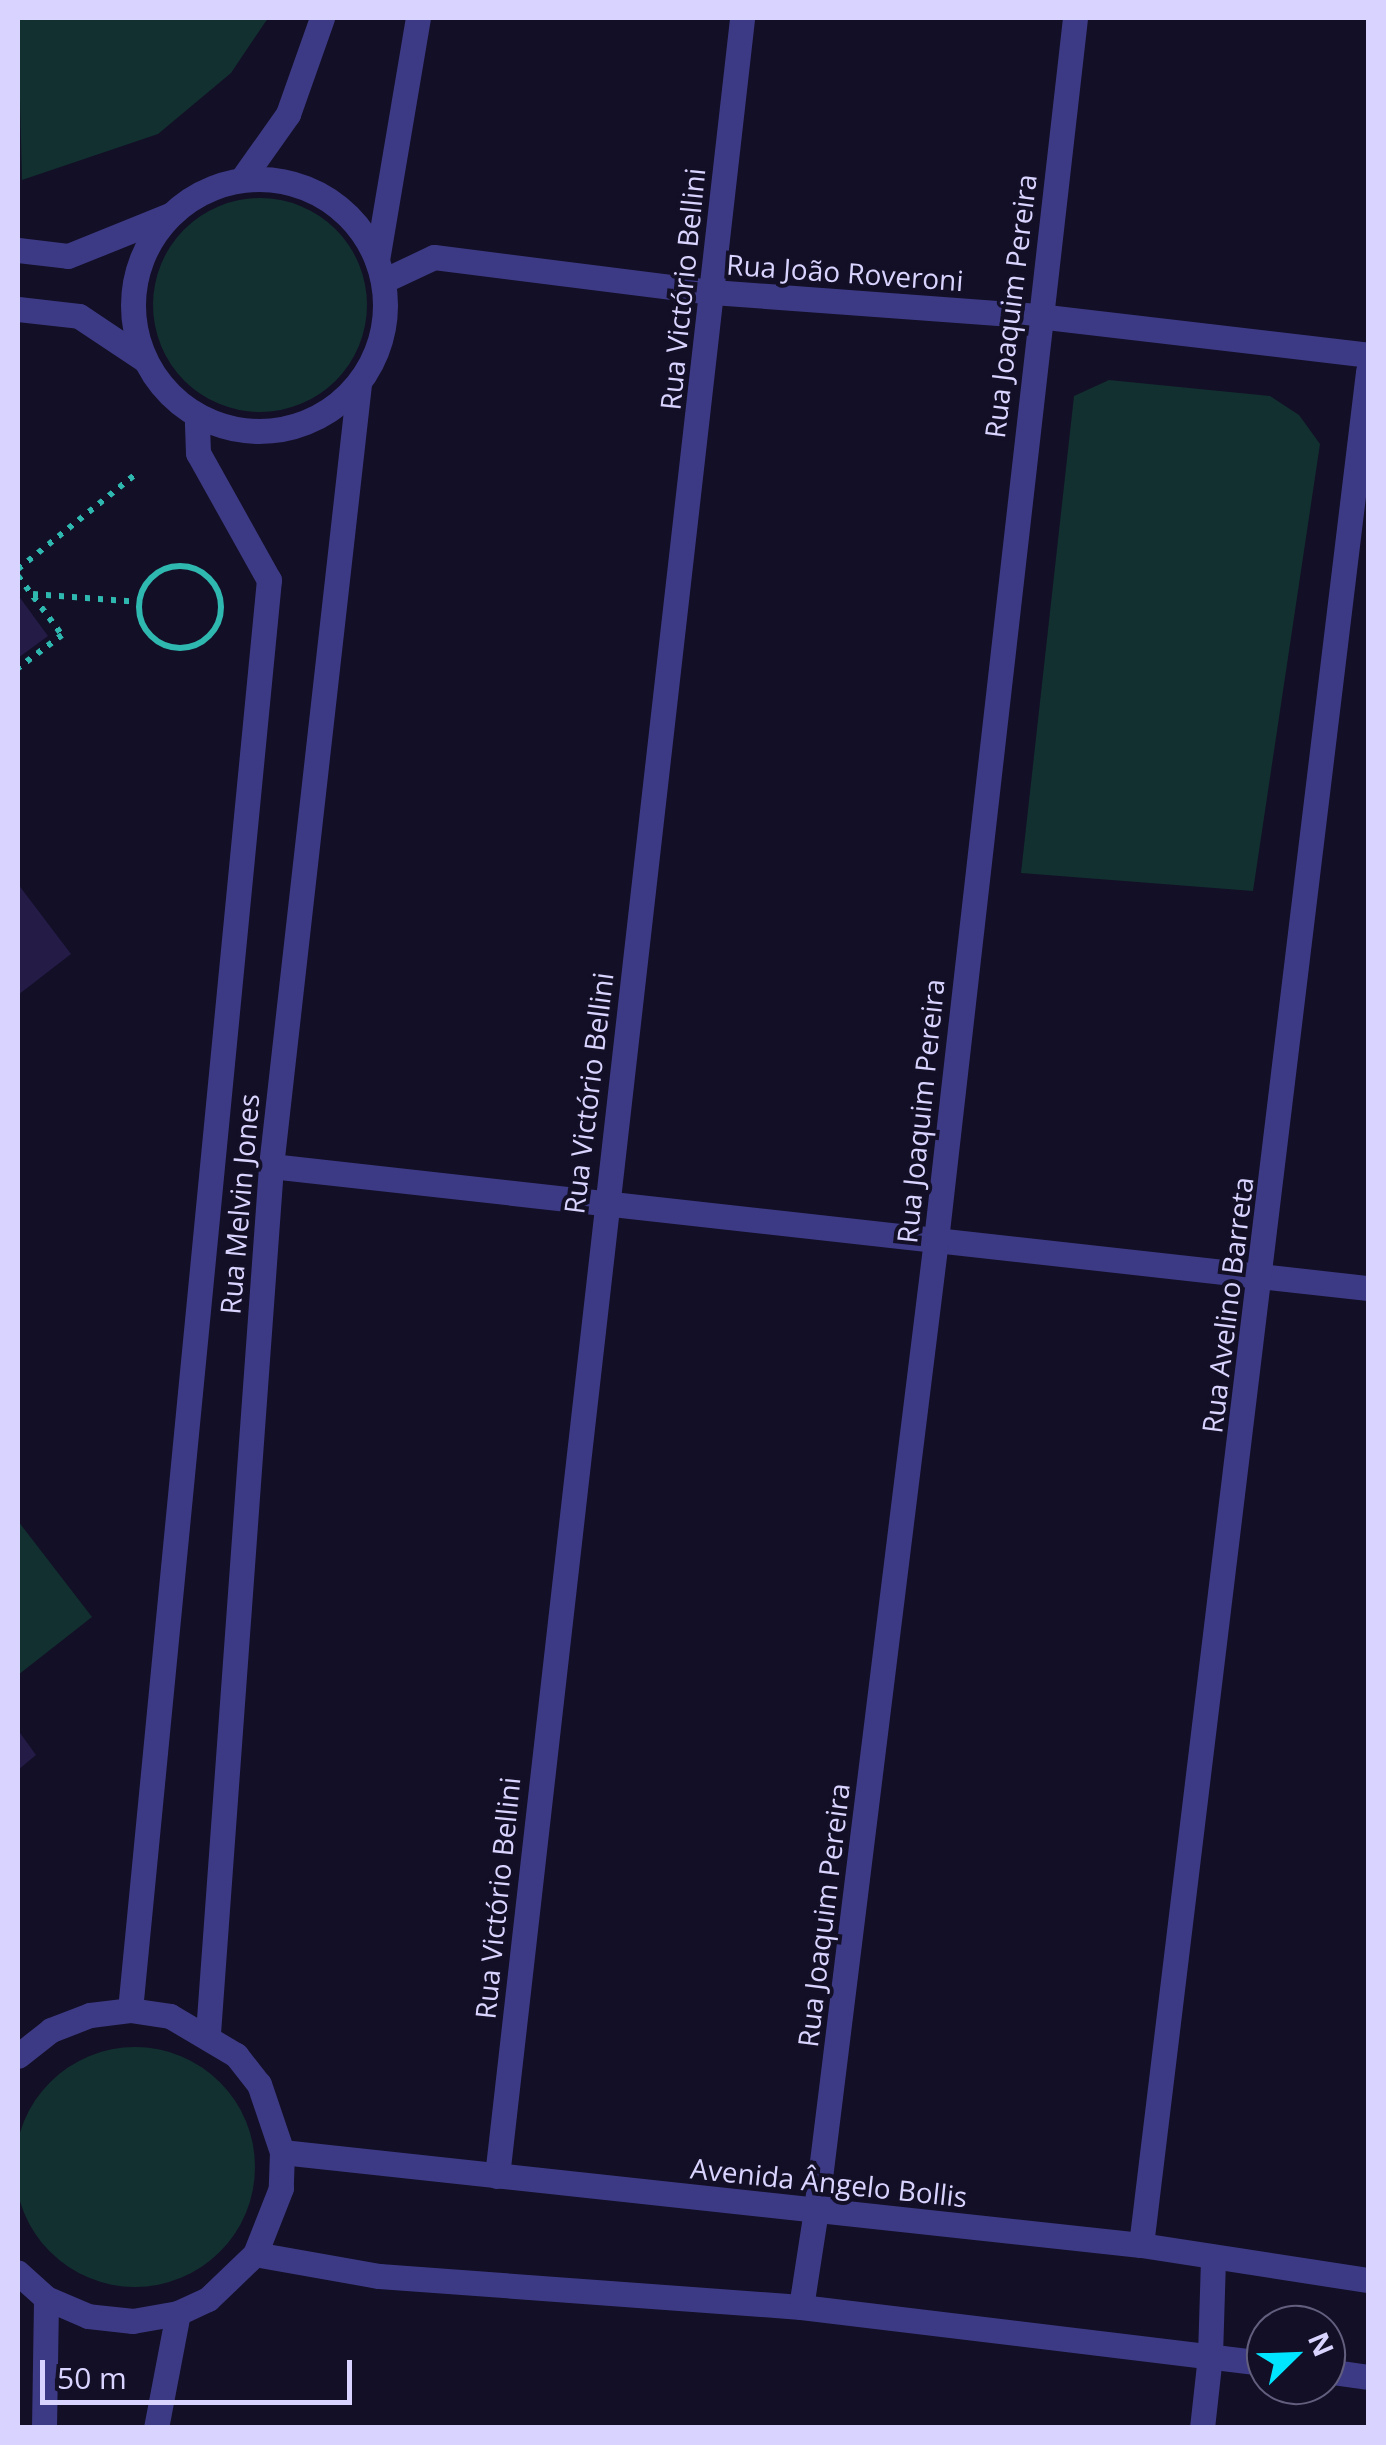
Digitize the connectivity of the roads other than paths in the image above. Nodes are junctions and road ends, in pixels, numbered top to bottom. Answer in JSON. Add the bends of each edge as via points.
{"nodes":[{"id":1,"x":322,"y":18,"type":"edge"},
{"id":2,"x":418,"y":18,"type":"edge"},
{"id":3,"x":742,"y":18,"type":"edge"},
{"id":4,"x":1075,"y":18,"type":"edge"},
{"id":5,"x":242,"y":179,"type":"junction"},
{"id":6,"x":170,"y":215,"type":"junction"},
{"id":7,"x":18,"y":250,"type":"edge"},
{"id":8,"x":380,"y":271,"type":"junction"},
{"id":9,"x":712,"y":292,"type":"junction"},
{"id":10,"x":18,"y":309,"type":"edge"},
{"id":11,"x":1038,"y":316,"type":"junction"},
{"id":12,"x":1368,"y":355,"type":"edge"},
{"id":13,"x":145,"y":360,"type":"junction"},
{"id":14,"x":1368,"y":371,"type":"edge"},
{"id":15,"x":359,"y":384,"type":"junction"},
{"id":16,"x":197,"y":416,"type":"junction"},
{"id":17,"x":270,"y":1166,"type":"junction"},
{"id":18,"x":604,"y":1203,"type":"junction"},
{"id":19,"x":936,"y":1240,"type":"junction"},
{"id":20,"x":1262,"y":1276,"type":"junction"},
{"id":21,"x":1368,"y":1288,"type":"edge"},
{"id":22,"x":130,"y":2010,"type":"junction"},
{"id":23,"x":208,"y":2033,"type":"junction"},
{"id":24,"x":18,"y":2056,"type":"edge"},
{"id":25,"x":282,"y":2152,"type":"junction"},
{"id":26,"x":497,"y":2176,"type":"junction"},
{"id":27,"x":816,"y":2210,"type":"junction"},
{"id":28,"x":1142,"y":2245,"type":"junction"},
{"id":29,"x":256,"y":2254,"type":"junction"},
{"id":30,"x":1213,"y":2258,"type":"junction"},
{"id":31,"x":18,"y":2272,"type":"edge"},
{"id":32,"x":1368,"y":2280,"type":"edge"},
{"id":33,"x":46,"y":2298,"type":"junction"},
{"id":34,"x":801,"y":2307,"type":"junction"},
{"id":35,"x":178,"y":2313,"type":"junction"},
{"id":36,"x":1210,"y":2355,"type":"junction"},
{"id":37,"x":1246,"y":2360,"type":"edge"},
{"id":38,"x":44,"y":2428,"type":"edge"},
{"id":39,"x":156,"y":2428,"type":"edge"},
{"id":40,"x":1202,"y":2428,"type":"edge"}],
"edges":[{"from":1,"to":5,"type":"street","via":[[288,114]]},
{"from":2,"to":8,"type":"street"},
{"from":3,"to":9,"type":"street","name":"Rua Victório Bellini"},
{"from":4,"to":11,"type":"street","name":"Rua Joaquim Pereira"},
{"from":5,"to":6,"type":"street","via":[[203,192]]},
{"from":5,"to":8,"type":"street","via":[[284,181],[323,196],[356,224]]},
{"from":6,"to":7,"type":"street","via":[[68,256]]},
{"from":6,"to":13,"type":"street","via":[[146,247],[134,284],[134,323]]},
{"from":8,"to":9,"type":"street","name":"Rua João Roveroni","via":[[434,256]]},
{"from":8,"to":15,"type":"street","via":[[381,335]]},
{"from":9,"to":11,"type":"street","name":"Rua João Roveroni"},
{"from":9,"to":18,"type":"street","name":"Rua Victório Bellini"},
{"from":10,"to":13,"type":"street","via":[[79,316]]},
{"from":11,"to":12,"type":"street","name":"Rua João Roveroni"},
{"from":11,"to":19,"type":"street","name":"Rua Joaquim Pereira"},
{"from":13,"to":16,"type":"street","via":[[167,392]]},
{"from":14,"to":20,"type":"street","name":"Rua Avelino Barreta"},
{"from":15,"to":16,"type":"street","via":[[302,426],[266,432]]},
{"from":15,"to":17,"type":"street","name":"Rua Melvin Jones"},
{"from":16,"to":22,"type":"street","name":"Rua Melvin Jones","via":[[198,453],[269,580]]},
{"from":17,"to":18,"type":"street"},
{"from":17,"to":23,"type":"street","name":"Rua Melvin Jones"},
{"from":18,"to":19,"type":"street"},
{"from":18,"to":26,"type":"street","name":"Rua Victório Bellini"},
{"from":19,"to":20,"type":"street"},
{"from":19,"to":27,"type":"street","name":"Rua Joaquim Pereira"},
{"from":20,"to":21,"type":"street"},
{"from":20,"to":28,"type":"street","name":"Rua Avelino Barreta"},
{"from":22,"to":23,"type":"street","via":[[170,2016]]},
{"from":22,"to":24,"type":"street","via":[[51,2030]]},
{"from":23,"to":25,"type":"street","via":[[259,2084]]},
{"from":25,"to":26,"type":"street","name":"Avenida Ângelo Bollis"},
{"from":25,"to":29,"type":"street","via":[[282,2188]]},
{"from":26,"to":27,"type":"street","name":"Avenida Ângelo Bollis"},
{"from":27,"to":28,"type":"street","name":"Avenida Ângelo Bollis"},
{"from":27,"to":34,"type":"street","name":"Rua Joaquim Pereira"},
{"from":28,"to":30,"type":"street","name":"Avenida Ângelo Bollis"},
{"from":29,"to":34,"type":"street","via":[[380,2276]]},
{"from":29,"to":35,"type":"street","via":[[208,2299]]},
{"from":30,"to":32,"type":"street","name":"Avenida Ângelo Bollis"},
{"from":30,"to":36,"type":"street"},
{"from":31,"to":33,"type":"street"},
{"from":33,"to":35,"type":"street","via":[[88,2316],[133,2321]]},
{"from":33,"to":38,"type":"street"},
{"from":34,"to":36,"type":"street"},
{"from":35,"to":39,"type":"street"},
{"from":36,"to":37,"type":"street"},
{"from":36,"to":40,"type":"street"}]}
